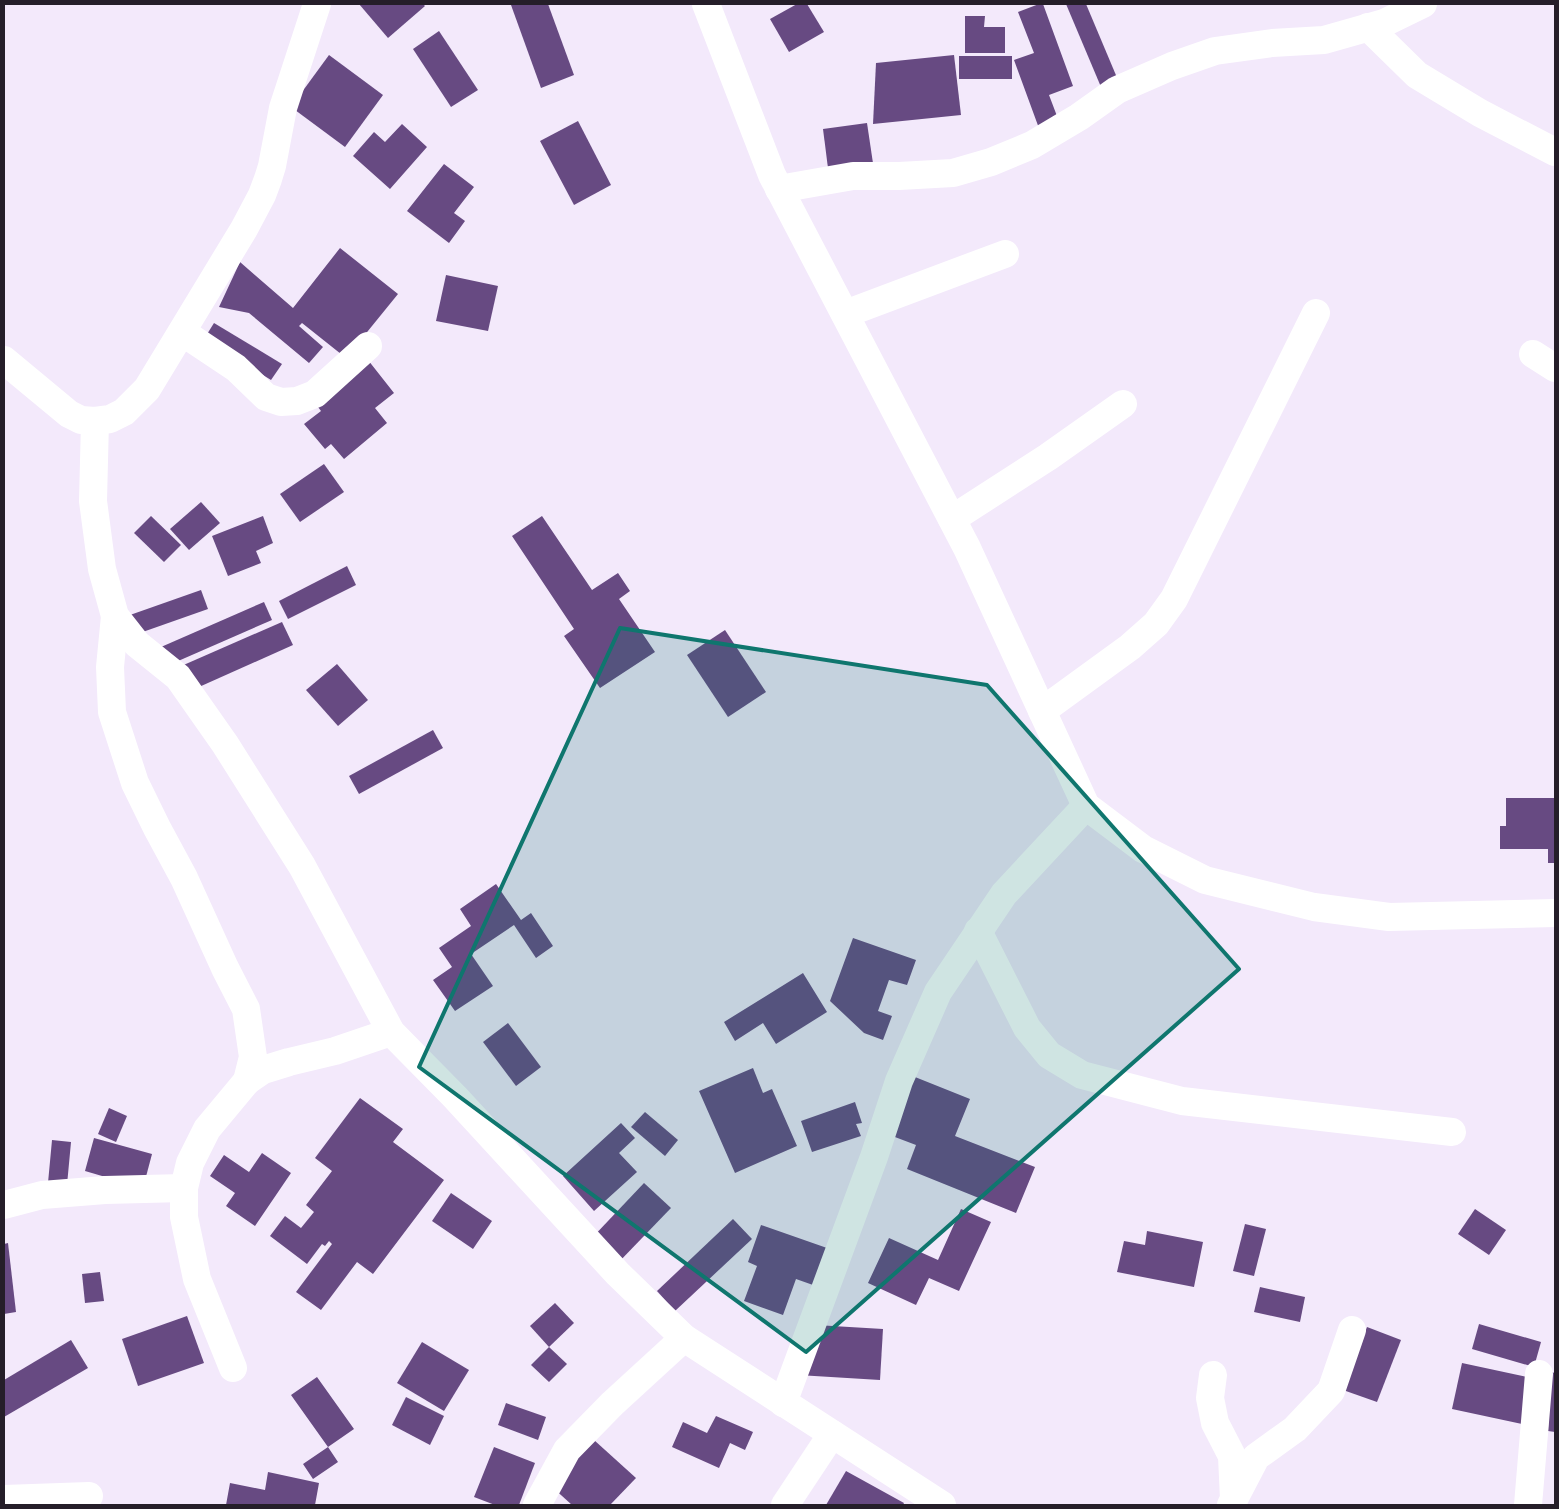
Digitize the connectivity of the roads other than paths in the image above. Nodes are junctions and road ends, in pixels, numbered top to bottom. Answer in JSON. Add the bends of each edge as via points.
{"nodes":[{"id":1,"x":317,"y":4,"type":"edge"},
{"id":2,"x":706,"y":4,"type":"edge"},
{"id":3,"x":1423,"y":4,"type":"edge"},
{"id":4,"x":1368,"y":27,"type":"junction"},
{"id":5,"x":1555,"y":152,"type":"edge"},
{"id":6,"x":779,"y":189,"type":"junction"},
{"id":7,"x":1006,"y":254,"type":"dead end"},
{"id":8,"x":1316,"y":313,"type":"dead end"},
{"id":9,"x":845,"y":314,"type":"junction"},
{"id":10,"x":182,"y":332,"type":"junction"},
{"id":11,"x":368,"y":346,"type":"dead end"},
{"id":12,"x":4,"y":360,"type":"edge"},
{"id":13,"x":1123,"y":404,"type":"dead end"},
{"id":14,"x":95,"y":421,"type":"junction"},
{"id":15,"x":952,"y":519,"type":"junction"},
{"id":16,"x":114,"y":616,"type":"junction"},
{"id":17,"x":1042,"y":711,"type":"junction"},
{"id":18,"x":1086,"y":806,"type":"junction"},
{"id":19,"x":1555,"y":913,"type":"edge"},
{"id":20,"x":978,"y":931,"type":"junction"},
{"id":21,"x":391,"y":1032,"type":"junction"},
{"id":22,"x":247,"y":1081,"type":"junction"},
{"id":23,"x":1452,"y":1132,"type":"dead end"},
{"id":24,"x":184,"y":1188,"type":"junction"},
{"id":25,"x":4,"y":1205,"type":"edge"},
{"id":26,"x":1352,"y":1330,"type":"dead end"},
{"id":27,"x":684,"y":1338,"type":"junction"},
{"id":28,"x":233,"y":1368,"type":"dead end"},
{"id":29,"x":1539,"y":1374,"type":"dead end"},
{"id":30,"x":1213,"y":1375,"type":"dead end"},
{"id":31,"x":784,"y":1403,"type":"junction"},
{"id":32,"x":832,"y":1434,"type":"junction"},
{"id":33,"x":89,"y":1496,"type":"dead end"},
{"id":34,"x":4,"y":1499,"type":"edge"},
{"id":35,"x":1232,"y":1503,"type":"edge"},
{"id":36,"x":537,"y":1505,"type":"edge"},
{"id":37,"x":784,"y":1505,"type":"edge"},
{"id":38,"x":942,"y":1505,"type":"edge"},
{"id":39,"x":1528,"y":1505,"type":"edge"}],
"edges":[{"from":1,"to":10,"type":"street","via":[[283,108],[272,166],[262,195]]},
{"from":2,"to":6,"type":"street"},
{"from":3,"to":4,"type":"street"},
{"from":4,"to":5,"type":"street","via":[[1418,75]]},
{"from":4,"to":6,"type":"street","via":[[1324,40],[1215,51],[1172,66],[1117,90],[1032,145],[953,173],[853,176]]},
{"from":6,"to":9,"type":"street"},
{"from":7,"to":9,"type":"street"},
{"from":8,"to":17,"type":"street","via":[[1174,599],[1156,624]]},
{"from":9,"to":15,"type":"street"},
{"from":10,"to":11,"type":"street","via":[[236,368],[266,397],[281,402],[297,401],[315,394]]},
{"from":10,"to":14,"type":"street","via":[[147,389],[124,412]]},
{"from":12,"to":14,"type":"street","via":[[69,414],[81,420]]},
{"from":13,"to":15,"type":"street"},
{"from":14,"to":16,"type":"street","via":[[93,501],[102,569]]},
{"from":15,"to":17,"type":"street"},
{"from":16,"to":21,"type":"street","via":[[136,644],[178,677],[225,744],[302,866]]},
{"from":16,"to":22,"type":"street","via":[[110,667],[112,712],[135,783],[246,1009],[253,1057]]},
{"from":17,"to":18,"type":"street"},
{"from":18,"to":19,"type":"street","via":[[1143,850],[1204,880],[1314,907],[1389,917]]},
{"from":18,"to":20,"type":"street","via":[[1004,894]]},
{"from":20,"to":23,"type":"street","via":[[1028,1028],[1048,1054],[1082,1075],[1182,1101]]},
{"from":20,"to":31,"type":"street","via":[[938,992],[899,1080]]},
{"from":21,"to":22,"type":"street","via":[[335,1052],[263,1070]]},
{"from":21,"to":27,"type":"street","via":[[618,1274]]},
{"from":22,"to":24,"type":"street","via":[[207,1129],[190,1163]]},
{"from":24,"to":25,"type":"street","via":[[42,1195]]},
{"from":24,"to":28,"type":"street","via":[[184,1217],[197,1279]]},
{"from":26,"to":35,"type":"street","via":[[1331,1391],[1296,1429],[1256,1457]]},
{"from":27,"to":31,"type":"street"},
{"from":27,"to":36,"type":"street","via":[[567,1450]]},
{"from":29,"to":39,"type":"street"},
{"from":30,"to":35,"type":"street","via":[[1210,1398],[1215,1423],[1232,1456]]},
{"from":31,"to":32,"type":"street"},
{"from":32,"to":37,"type":"street"},
{"from":32,"to":38,"type":"street"},
{"from":33,"to":34,"type":"street"}]}
